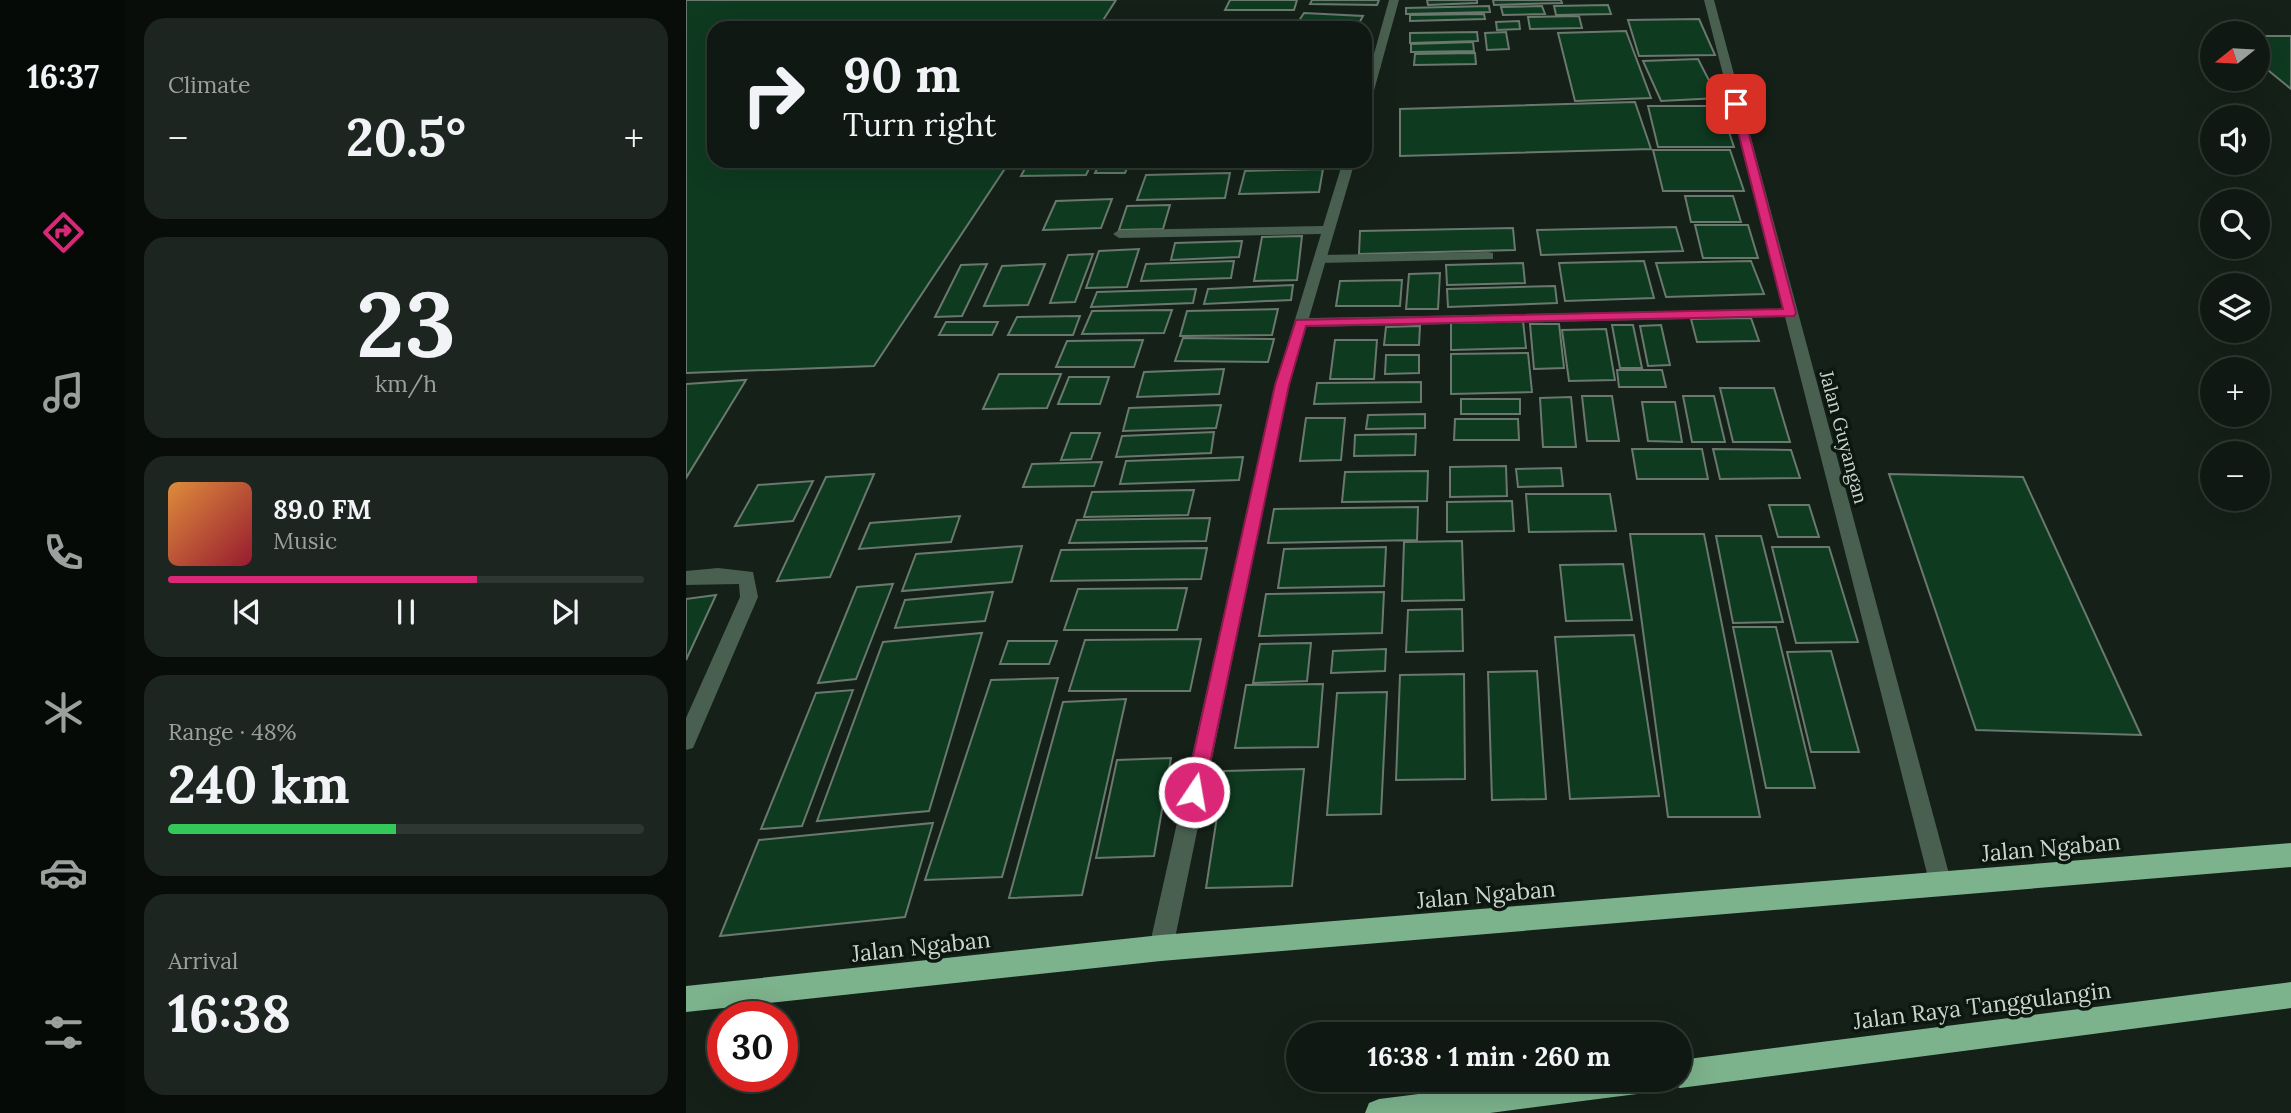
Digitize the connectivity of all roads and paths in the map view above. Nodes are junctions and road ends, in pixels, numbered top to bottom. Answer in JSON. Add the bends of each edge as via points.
{"nodes":[{"id":1,"x":1394,"y":0,"type":"edge"},
{"id":2,"x":1709,"y":0,"type":"edge"},
{"id":3,"x":1372,"y":64,"type":"edge"},
{"id":4,"x":1347,"y":168,"type":"edge"},
{"id":5,"x":1329,"y":230,"type":"junction"},
{"id":6,"x":1119,"y":234,"type":"dead end"},
{"id":7,"x":1488,"y":256,"type":"dead end"},
{"id":8,"x":1320,"y":259,"type":"junction"},
{"id":9,"x":1790,"y":313,"type":"junction"},
{"id":10,"x":1301,"y":323,"type":"junction"},
{"id":11,"x":686,"y":578,"type":"edge"},
{"id":12,"x":686,"y":741,"type":"edge"},
{"id":13,"x":2291,"y":855,"type":"edge"},
{"id":14,"x":1941,"y":885,"type":"junction"},
{"id":15,"x":1161,"y":948,"type":"junction"},
{"id":16,"x":2291,"y":995,"type":"edge"},
{"id":17,"x":686,"y":999,"type":"edge"},
{"id":18,"x":1692,"y":1072,"type":"edge"},
{"id":19,"x":1543,"y":1092,"type":"edge"},
{"id":20,"x":1379,"y":1113,"type":"edge"}],
"edges":[{"from":1,"to":3,"type":"street"},
{"from":2,"to":9,"type":"street","name":"Jalan Guyangan"},
{"from":4,"to":5,"type":"street"},
{"from":5,"to":6,"type":"street"},
{"from":5,"to":8,"type":"street"},
{"from":7,"to":8,"type":"street"},
{"from":8,"to":10,"type":"street"},
{"from":9,"to":10,"type":"street"},
{"from":9,"to":14,"type":"street","name":"Jalan Guyangan"},
{"from":10,"to":15,"type":"street","via":[[1282,385]]},
{"from":11,"to":12,"type":"street","via":[[733,575],[747,577],[750,585],[749,597]]},
{"from":13,"to":14,"type":"highway","name":"Jalan Ngaban"},
{"from":14,"to":15,"type":"highway","name":"Jalan Ngaban"},
{"from":15,"to":17,"type":"highway","name":"Jalan Ngaban"},
{"from":16,"to":18,"type":"highway","name":"Jalan Raya Tanggulangin"},
{"from":19,"to":20,"type":"highway"}]}
